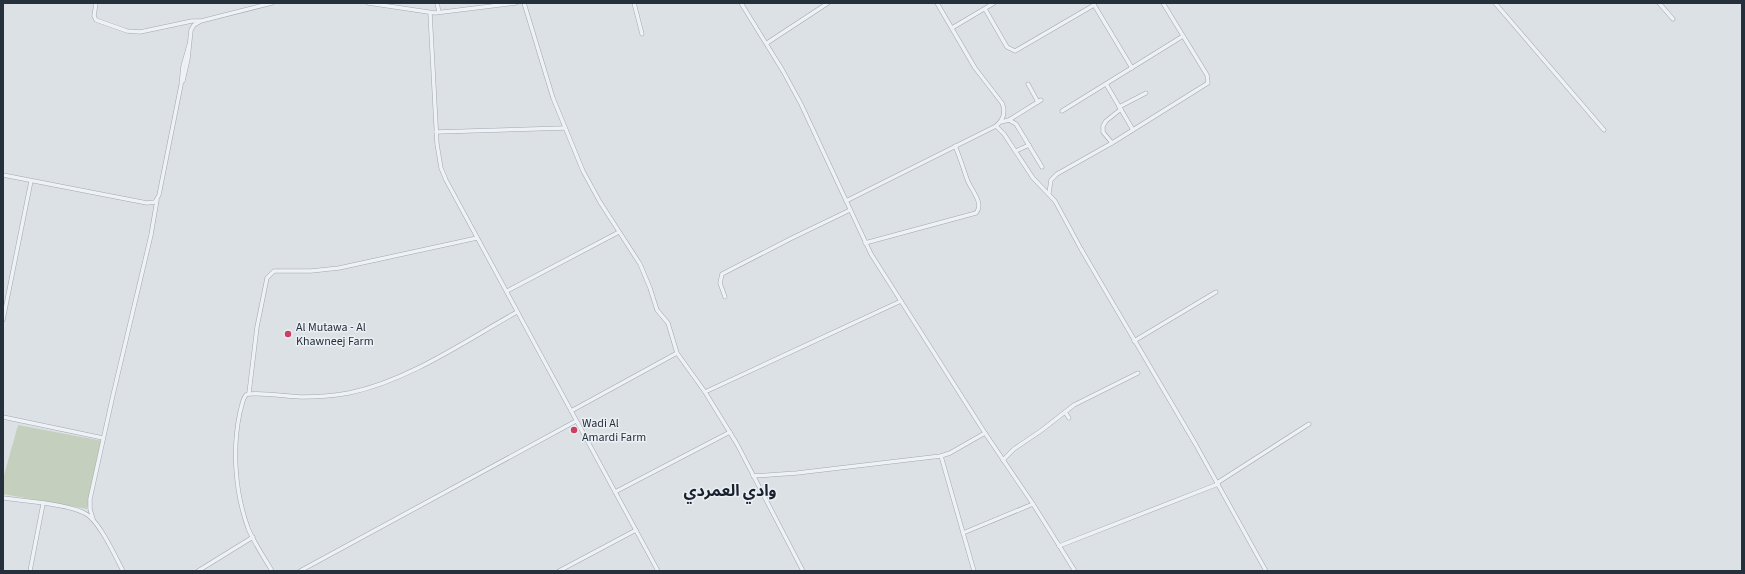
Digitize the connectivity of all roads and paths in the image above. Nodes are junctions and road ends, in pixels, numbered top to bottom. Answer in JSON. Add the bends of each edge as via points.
{"nodes":[{"id":1,"x":96,"y":3,"type":"edge"},
{"id":2,"x":272,"y":3,"type":"edge"},
{"id":3,"x":368,"y":3,"type":"edge"},
{"id":4,"x":437,"y":3,"type":"edge"},
{"id":5,"x":516,"y":3,"type":"edge"},
{"id":6,"x":524,"y":3,"type":"edge"},
{"id":7,"x":634,"y":3,"type":"edge"},
{"id":8,"x":741,"y":3,"type":"edge"},
{"id":9,"x":828,"y":3,"type":"edge"},
{"id":10,"x":937,"y":3,"type":"edge"},
{"id":11,"x":994,"y":3,"type":"edge"},
{"id":12,"x":1163,"y":3,"type":"edge"},
{"id":13,"x":1495,"y":3,"type":"edge"},
{"id":14,"x":1659,"y":3,"type":"edge"},
{"id":15,"x":259,"y":4,"type":"edge"},
{"id":16,"x":1094,"y":4,"type":"edge"},
{"id":17,"x":985,"y":9,"type":"junction"},
{"id":18,"x":439,"y":12,"type":"junction"},
{"id":19,"x":430,"y":13,"type":"junction"},
{"id":20,"x":1673,"y":19,"type":"dead end"},
{"id":21,"x":201,"y":21,"type":"junction"},
{"id":22,"x":184,"y":23,"type":"junction"},
{"id":23,"x":192,"y":28,"type":"junction"},
{"id":24,"x":952,"y":28,"type":"junction"},
{"id":25,"x":642,"y":34,"type":"dead end"},
{"id":26,"x":1183,"y":36,"type":"junction"},
{"id":27,"x":767,"y":43,"type":"junction"},
{"id":28,"x":1132,"y":68,"type":"junction"},
{"id":29,"x":1028,"y":84,"type":"dead end"},
{"id":30,"x":1106,"y":84,"type":"junction"},
{"id":31,"x":1146,"y":93,"type":"dead end"},
{"id":32,"x":1120,"y":108,"type":"junction"},
{"id":33,"x":1062,"y":111,"type":"dead end"},
{"id":34,"x":1009,"y":120,"type":"junction"},
{"id":35,"x":1000,"y":122,"type":"junction"},
{"id":36,"x":996,"y":126,"type":"junction"},
{"id":37,"x":564,"y":128,"type":"junction"},
{"id":38,"x":1133,"y":130,"type":"junction"},
{"id":39,"x":1604,"y":130,"type":"dead end"},
{"id":40,"x":436,"y":132,"type":"junction"},
{"id":41,"x":1112,"y":143,"type":"junction"},
{"id":42,"x":956,"y":146,"type":"junction"},
{"id":43,"x":1029,"y":146,"type":"junction"},
{"id":44,"x":1016,"y":151,"type":"junction"},
{"id":45,"x":1042,"y":167,"type":"dead end"},
{"id":46,"x":3,"y":175,"type":"edge"},
{"id":47,"x":31,"y":181,"type":"junction"},
{"id":48,"x":1049,"y":193,"type":"junction"},
{"id":49,"x":157,"y":200,"type":"junction"},
{"id":50,"x":846,"y":201,"type":"junction"},
{"id":51,"x":850,"y":210,"type":"junction"},
{"id":52,"x":619,"y":232,"type":"junction"},
{"id":53,"x":477,"y":238,"type":"junction"},
{"id":54,"x":865,"y":243,"type":"junction"},
{"id":55,"x":507,"y":291,"type":"junction"},
{"id":56,"x":1216,"y":292,"type":"dead end"},
{"id":57,"x":725,"y":297,"type":"dead end"},
{"id":58,"x":901,"y":301,"type":"junction"},
{"id":59,"x":517,"y":312,"type":"junction"},
{"id":60,"x":3,"y":320,"type":"edge"},
{"id":61,"x":1134,"y":341,"type":"junction"},
{"id":62,"x":677,"y":353,"type":"junction"},
{"id":63,"x":1138,"y":373,"type":"dead end"},
{"id":64,"x":705,"y":392,"type":"junction"},
{"id":65,"x":248,"y":393,"type":"junction"},
{"id":66,"x":571,"y":411,"type":"junction"},
{"id":67,"x":1066,"y":412,"type":"junction"},
{"id":68,"x":3,"y":417,"type":"edge"},
{"id":69,"x":1069,"y":418,"type":"dead end"},
{"id":70,"x":576,"y":421,"type":"junction"},
{"id":71,"x":1309,"y":424,"type":"dead end"},
{"id":72,"x":730,"y":432,"type":"junction"},
{"id":73,"x":985,"y":433,"type":"junction"},
{"id":74,"x":103,"y":438,"type":"junction"},
{"id":75,"x":941,"y":456,"type":"junction"},
{"id":76,"x":1003,"y":460,"type":"junction"},
{"id":77,"x":753,"y":476,"type":"junction"},
{"id":78,"x":1217,"y":484,"type":"junction"},
{"id":79,"x":615,"y":492,"type":"junction"},
{"id":80,"x":3,"y":498,"type":"edge"},
{"id":81,"x":43,"y":504,"type":"junction"},
{"id":82,"x":1033,"y":504,"type":"junction"},
{"id":83,"x":93,"y":519,"type":"junction"},
{"id":84,"x":636,"y":530,"type":"junction"},
{"id":85,"x":963,"y":533,"type":"junction"},
{"id":86,"x":252,"y":537,"type":"junction"},
{"id":87,"x":1059,"y":546,"type":"junction"},
{"id":88,"x":30,"y":571,"type":"edge"},
{"id":89,"x":123,"y":571,"type":"edge"},
{"id":90,"x":198,"y":571,"type":"edge"},
{"id":91,"x":272,"y":571,"type":"edge"},
{"id":92,"x":300,"y":571,"type":"edge"},
{"id":93,"x":559,"y":571,"type":"edge"},
{"id":94,"x":658,"y":571,"type":"edge"},
{"id":95,"x":803,"y":571,"type":"edge"},
{"id":96,"x":974,"y":571,"type":"edge"},
{"id":97,"x":1075,"y":571,"type":"edge"},
{"id":98,"x":1266,"y":571,"type":"edge"}],
"edges":[{"from":1,"to":22,"type":"street","via":[[96,20],[127,31],[140,32]]},
{"from":2,"to":15,"type":"street"},
{"from":3,"to":19,"type":"street"},
{"from":4,"to":18,"type":"street"},
{"from":5,"to":18,"type":"street"},
{"from":6,"to":37,"type":"street","via":[[542,66]]},
{"from":7,"to":25,"type":"street"},
{"from":8,"to":27,"type":"street"},
{"from":9,"to":27,"type":"street"},
{"from":10,"to":24,"type":"street"},
{"from":11,"to":17,"type":"street"},
{"from":12,"to":26,"type":"street"},
{"from":13,"to":39,"type":"street"},
{"from":14,"to":20,"type":"street"},
{"from":15,"to":21,"type":"street"},
{"from":16,"to":17,"type":"street","via":[[1015,51],[1007,47]]},
{"from":16,"to":28,"type":"street"},
{"from":17,"to":24,"type":"street"},
{"from":18,"to":19,"type":"street"},
{"from":19,"to":40,"type":"street"},
{"from":21,"to":22,"type":"street"},
{"from":21,"to":23,"type":"street"},
{"from":22,"to":23,"type":"street"},
{"from":23,"to":49,"type":"street","via":[[187,66]]},
{"from":24,"to":35,"type":"street","via":[[975,68],[1004,107]]},
{"from":26,"to":28,"type":"street"},
{"from":26,"to":38,"type":"street","via":[[1207,75],[1208,83]]},
{"from":27,"to":50,"type":"street","via":[[801,104]]},
{"from":28,"to":30,"type":"street"},
{"from":29,"to":34,"type":"street","via":[[1039,101]]},
{"from":30,"to":32,"type":"street"},
{"from":30,"to":33,"type":"street"},
{"from":31,"to":32,"type":"street"},
{"from":32,"to":38,"type":"street"},
{"from":32,"to":41,"type":"street","via":[[1103,126],[1103,132]]},
{"from":34,"to":35,"type":"street"},
{"from":34,"to":43,"type":"street","via":[[1016,124]]},
{"from":35,"to":36,"type":"street"},
{"from":36,"to":42,"type":"street"},
{"from":36,"to":44,"type":"street"},
{"from":37,"to":40,"type":"street"},
{"from":37,"to":52,"type":"street","via":[[588,181]]},
{"from":38,"to":41,"type":"street"},
{"from":40,"to":53,"type":"street","via":[[438,156],[444,174]]},
{"from":41,"to":48,"type":"street","via":[[1057,174],[1051,180]]},
{"from":42,"to":50,"type":"street"},
{"from":42,"to":54,"type":"street","via":[[977,199],[979,208],[976,213]]},
{"from":43,"to":44,"type":"street"},
{"from":43,"to":45,"type":"street"},
{"from":44,"to":48,"type":"street","via":[[1033,178]]},
{"from":46,"to":47,"type":"street"},
{"from":47,"to":49,"type":"street","via":[[150,203]]},
{"from":47,"to":60,"type":"street"},
{"from":48,"to":61,"type":"street"},
{"from":49,"to":74,"type":"street","via":[[151,236]]},
{"from":50,"to":51,"type":"street"},
{"from":51,"to":54,"type":"street"},
{"from":51,"to":57,"type":"street","via":[[722,274],[720,283]]},
{"from":52,"to":55,"type":"street"},
{"from":52,"to":62,"type":"street","via":[[640,264],[657,310],[668,323]]},
{"from":53,"to":55,"type":"street"},
{"from":53,"to":65,"type":"street","via":[[339,268],[271,273],[267,278],[257,327]]},
{"from":54,"to":58,"type":"street"},
{"from":55,"to":59,"type":"street"},
{"from":56,"to":61,"type":"street"},
{"from":58,"to":64,"type":"street"},
{"from":58,"to":73,"type":"street"},
{"from":59,"to":65,"type":"street","via":[[407,374],[372,387],[318,397]]},
{"from":59,"to":66,"type":"street"},
{"from":61,"to":78,"type":"street"},
{"from":62,"to":64,"type":"street"},
{"from":62,"to":66,"type":"street"},
{"from":63,"to":67,"type":"street","via":[[1078,402]]},
{"from":64,"to":72,"type":"street"},
{"from":65,"to":86,"type":"street","via":[[244,397],[239,416],[236,456],[239,489]]},
{"from":66,"to":70,"type":"street"},
{"from":67,"to":69,"type":"street"},
{"from":67,"to":76,"type":"street","via":[[1014,448]]},
{"from":68,"to":74,"type":"street"},
{"from":70,"to":79,"type":"street"},
{"from":70,"to":92,"type":"street"},
{"from":71,"to":78,"type":"street"},
{"from":72,"to":77,"type":"street"},
{"from":72,"to":79,"type":"street"},
{"from":73,"to":75,"type":"street"},
{"from":73,"to":76,"type":"street"},
{"from":74,"to":83,"type":"street","via":[[89,504]]},
{"from":75,"to":77,"type":"street"},
{"from":75,"to":85,"type":"street"},
{"from":76,"to":82,"type":"street"},
{"from":77,"to":95,"type":"street"},
{"from":78,"to":87,"type":"street"},
{"from":78,"to":98,"type":"street"},
{"from":79,"to":84,"type":"street"},
{"from":80,"to":81,"type":"street"},
{"from":81,"to":83,"type":"street","via":[[80,510]]},
{"from":81,"to":88,"type":"street"},
{"from":82,"to":85,"type":"street"},
{"from":82,"to":87,"type":"street"},
{"from":83,"to":89,"type":"street"},
{"from":84,"to":93,"type":"street"},
{"from":84,"to":94,"type":"street"},
{"from":85,"to":96,"type":"street"},
{"from":86,"to":90,"type":"street"},
{"from":86,"to":91,"type":"street"},
{"from":87,"to":97,"type":"street"}]}
